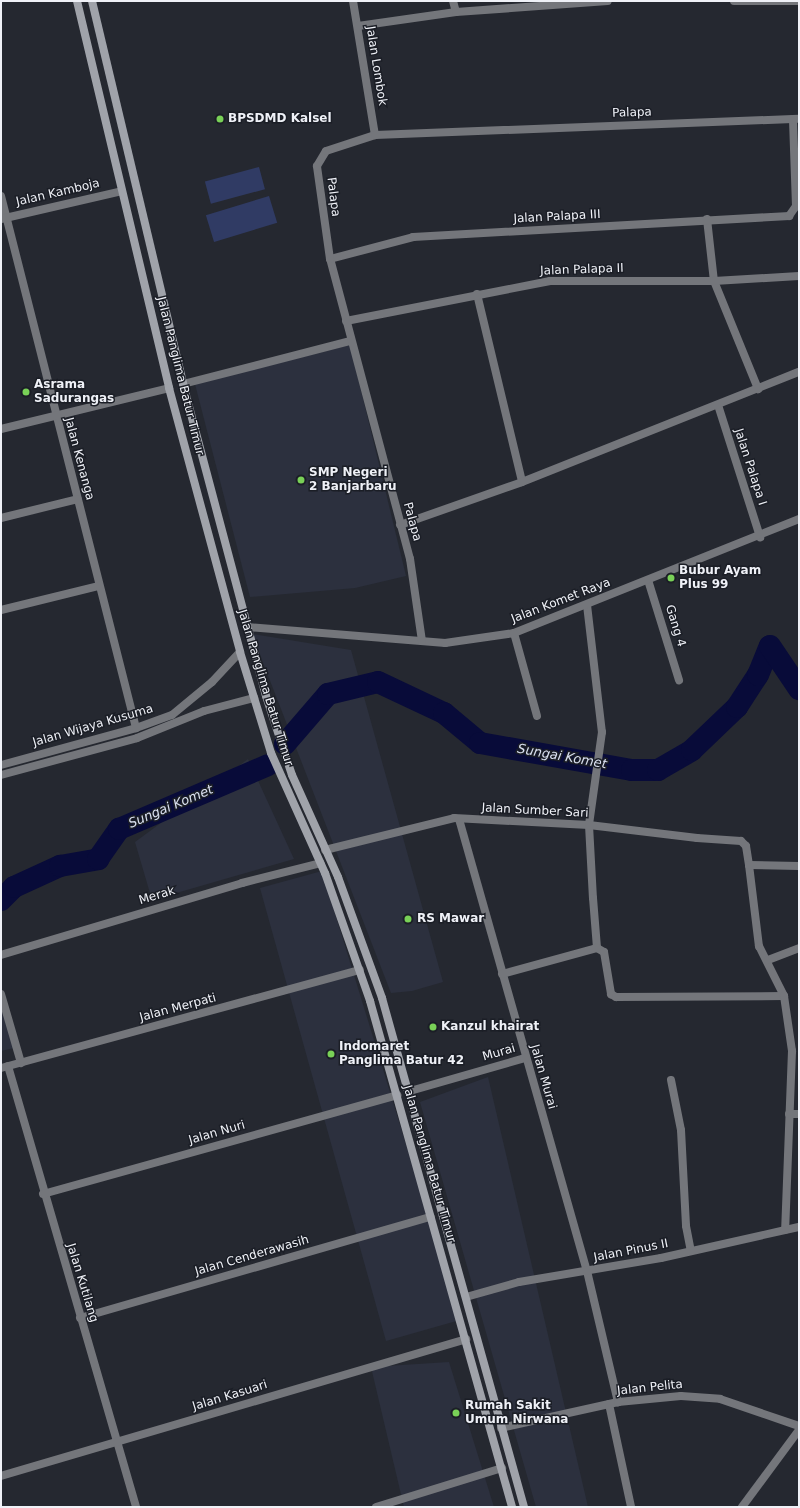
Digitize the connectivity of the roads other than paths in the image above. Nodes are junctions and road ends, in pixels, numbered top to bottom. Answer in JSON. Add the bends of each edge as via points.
{"nodes":[{"id":1,"x":77,"y":1,"type":"edge"},
{"id":2,"x":92,"y":1,"type":"edge"},
{"id":3,"x":353,"y":1,"type":"edge"},
{"id":4,"x":453,"y":1,"type":"edge"},
{"id":5,"x":608,"y":1,"type":"edge"},
{"id":6,"x":799,"y":1,"type":"edge"},
{"id":7,"x":553,"y":2,"type":"edge"},
{"id":8,"x":734,"y":2,"type":"edge"},
{"id":9,"x":456,"y":12,"type":"junction"},
{"id":10,"x":96,"y":20,"type":"junction"},
{"id":11,"x":82,"y":24,"type":"junction"},
{"id":12,"x":358,"y":26,"type":"junction"},
{"id":13,"x":109,"y":72,"type":"junction"},
{"id":14,"x":95,"y":75,"type":"junction"},
{"id":15,"x":796,"y":119,"type":"edge"},
{"id":16,"x":375,"y":136,"type":"junction"},
{"id":17,"x":122,"y":191,"type":"junction"},
{"id":18,"x":1,"y":196,"type":"edge"},
{"id":19,"x":4,"y":218,"type":"edge"},
{"id":20,"x":707,"y":219,"type":"junction"},
{"id":21,"x":145,"y":228,"type":"junction"},
{"id":22,"x":131,"y":232,"type":"junction"},
{"id":23,"x":330,"y":259,"type":"junction"},
{"id":24,"x":799,"y":276,"type":"edge"},
{"id":25,"x":714,"y":281,"type":"junction"},
{"id":26,"x":158,"y":283,"type":"junction"},
{"id":27,"x":145,"y":287,"type":"junction"},
{"id":28,"x":477,"y":294,"type":"junction"},
{"id":29,"x":346,"y":321,"type":"junction"},
{"id":30,"x":351,"y":342,"type":"junction"},
{"id":31,"x":799,"y":372,"type":"edge"},
{"id":32,"x":183,"y":384,"type":"junction"},
{"id":33,"x":169,"y":388,"type":"junction"},
{"id":34,"x":758,"y":389,"type":"junction"},
{"id":35,"x":718,"y":405,"type":"junction"},
{"id":36,"x":55,"y":415,"type":"junction"},
{"id":37,"x":1,"y":429,"type":"edge"},
{"id":38,"x":522,"y":482,"type":"junction"},
{"id":39,"x":78,"y":499,"type":"junction"},
{"id":40,"x":1,"y":518,"type":"edge"},
{"id":41,"x":799,"y":520,"type":"edge"},
{"id":42,"x":400,"y":525,"type":"junction"},
{"id":43,"x":760,"y":537,"type":"junction"},
{"id":44,"x":648,"y":580,"type":"junction"},
{"id":45,"x":99,"y":586,"type":"junction"},
{"id":46,"x":587,"y":605,"type":"junction"},
{"id":47,"x":1,"y":610,"type":"edge"},
{"id":48,"x":248,"y":627,"type":"junction"},
{"id":49,"x":514,"y":633,"type":"junction"},
{"id":50,"x":422,"y":641,"type":"junction"},
{"id":51,"x":240,"y":652,"type":"junction"},
{"id":52,"x":679,"y":680,"type":"dead end"},
{"id":53,"x":254,"y":698,"type":"junction"},
{"id":54,"x":537,"y":716,"type":"dead end"},
{"id":55,"x":136,"y":728,"type":"junction"},
{"id":56,"x":1,"y":765,"type":"edge"},
{"id":57,"x":1,"y":775,"type":"edge"},
{"id":58,"x":459,"y":819,"type":"junction"},
{"id":59,"x":589,"y":825,"type":"junction"},
{"id":60,"x":325,"y":850,"type":"junction"},
{"id":61,"x":321,"y":863,"type":"junction"},
{"id":62,"x":749,"y":865,"type":"junction"},
{"id":63,"x":799,"y":866,"type":"edge"},
{"id":64,"x":597,"y":948,"type":"junction"},
{"id":65,"x":799,"y":948,"type":"edge"},
{"id":66,"x":1,"y":955,"type":"edge"},
{"id":67,"x":768,"y":960,"type":"junction"},
{"id":68,"x":360,"y":970,"type":"junction"},
{"id":69,"x":502,"y":974,"type":"junction"},
{"id":70,"x":1,"y":994,"type":"edge"},
{"id":71,"x":784,"y":996,"type":"junction"},
{"id":72,"x":796,"y":1050,"type":"edge"},
{"id":73,"x":525,"y":1058,"type":"junction"},
{"id":74,"x":22,"y":1063,"type":"junction"},
{"id":75,"x":4,"y":1067,"type":"edge"},
{"id":76,"x":671,"y":1080,"type":"dead end"},
{"id":77,"x":410,"y":1091,"type":"junction"},
{"id":78,"x":397,"y":1095,"type":"junction"},
{"id":79,"x":789,"y":1114,"type":"junction"},
{"id":80,"x":799,"y":1114,"type":"edge"},
{"id":81,"x":432,"y":1175,"type":"junction"},
{"id":82,"x":420,"y":1178,"type":"junction"},
{"id":83,"x":43,"y":1194,"type":"junction"},
{"id":84,"x":431,"y":1217,"type":"junction"},
{"id":85,"x":799,"y":1227,"type":"edge"},
{"id":86,"x":786,"y":1230,"type":"junction"},
{"id":87,"x":691,"y":1251,"type":"junction"},
{"id":88,"x":587,"y":1271,"type":"junction"},
{"id":89,"x":466,"y":1297,"type":"junction"},
{"id":90,"x":80,"y":1318,"type":"junction"},
{"id":91,"x":466,"y":1339,"type":"junction"},
{"id":92,"x":618,"y":1402,"type":"junction"},
{"id":93,"x":609,"y":1404,"type":"junction"},
{"id":94,"x":799,"y":1426,"type":"edge"},
{"id":95,"x":501,"y":1428,"type":"junction"},
{"id":96,"x":799,"y":1430,"type":"edge"},
{"id":97,"x":117,"y":1443,"type":"junction"},
{"id":98,"x":502,"y":1468,"type":"junction"},
{"id":99,"x":1,"y":1476,"type":"edge"},
{"id":100,"x":136,"y":1507,"type":"edge"},
{"id":101,"x":376,"y":1507,"type":"edge"},
{"id":102,"x":512,"y":1507,"type":"edge"},
{"id":103,"x":524,"y":1507,"type":"edge"},
{"id":104,"x":631,"y":1507,"type":"edge"},
{"id":105,"x":742,"y":1507,"type":"edge"}],
"edges":[{"from":1,"to":11,"type":"main road","name":"Jalan Panglima Batur Timur"},
{"from":2,"to":10,"type":"main road","name":"Jalan Panglima Batur Timur"},
{"from":3,"to":12,"type":"street","name":"Jalan Lombok"},
{"from":4,"to":9,"type":"street"},
{"from":5,"to":7,"type":"street"},
{"from":6,"to":8,"type":"street"},
{"from":7,"to":9,"type":"street"},
{"from":9,"to":12,"type":"street"},
{"from":10,"to":11,"type":"main road","via":[[90,27]]},
{"from":10,"to":13,"type":"main road","name":"Jalan Panglima Batur Timur"},
{"from":11,"to":14,"type":"main road","name":"Jalan Panglima Batur Timur"},
{"from":12,"to":16,"type":"street","name":"Jalan Lombok"},
{"from":13,"to":14,"type":"main road","via":[[101,70]]},
{"from":13,"to":21,"type":"main road","name":"Jalan Panglima Batur Timur"},
{"from":14,"to":17,"type":"main road","name":"Jalan Panglima Batur Timur"},
{"from":15,"to":16,"type":"street","name":"Palapa"},
{"from":15,"to":20,"type":"street","name":"Jalan Palapa III","via":[[796,206],[789,216]]},
{"from":16,"to":23,"type":"street","name":"Palapa","via":[[326,151],[318,166]]},
{"from":17,"to":19,"type":"street","name":"Jalan Kamboja"},
{"from":17,"to":22,"type":"main road","name":"Jalan Panglima Batur Timur"},
{"from":18,"to":19,"type":"street","name":"Jalan Kenanga"},
{"from":19,"to":36,"type":"street","name":"Jalan Kenanga"},
{"from":20,"to":23,"type":"street","name":"Jalan Palapa III","via":[[413,237]]},
{"from":20,"to":25,"type":"street"},
{"from":21,"to":22,"type":"main road","via":[[139,233]]},
{"from":21,"to":26,"type":"main road","name":"Jalan Panglima Batur Timur"},
{"from":22,"to":27,"type":"main road","name":"Jalan Panglima Batur Timur"},
{"from":23,"to":29,"type":"street","name":"Palapa"},
{"from":24,"to":25,"type":"street","name":"Jalan Palapa II"},
{"from":25,"to":28,"type":"street","name":"Jalan Palapa II","via":[[550,281]]},
{"from":25,"to":34,"type":"street"},
{"from":26,"to":27,"type":"main road","via":[[150,281]]},
{"from":26,"to":32,"type":"main road","name":"Jalan Panglima Batur Timur"},
{"from":27,"to":33,"type":"main road","name":"Jalan Panglima Batur Timur"},
{"from":28,"to":29,"type":"street","name":"Jalan Palapa II"},
{"from":28,"to":38,"type":"street"},
{"from":29,"to":30,"type":"street","name":"Palapa"},
{"from":30,"to":32,"type":"street"},
{"from":30,"to":42,"type":"street","name":"Palapa"},
{"from":31,"to":34,"type":"street"},
{"from":32,"to":48,"type":"main road","name":"Jalan Panglima Batur Timur"},
{"from":33,"to":36,"type":"street"},
{"from":33,"to":51,"type":"main road","name":"Jalan Panglima Batur Timur"},
{"from":34,"to":35,"type":"street"},
{"from":35,"to":38,"type":"street"},
{"from":35,"to":43,"type":"street","name":"Jalan Palapa I"},
{"from":36,"to":37,"type":"street"},
{"from":36,"to":39,"type":"street","name":"Jalan Kenanga"},
{"from":38,"to":42,"type":"street"},
{"from":39,"to":40,"type":"street"},
{"from":39,"to":45,"type":"street","name":"Jalan Kenanga"},
{"from":41,"to":43,"type":"street","name":"Jalan Komet Raya"},
{"from":42,"to":50,"type":"street","name":"Palapa","via":[[410,559]]},
{"from":43,"to":44,"type":"street","name":"Jalan Komet Raya"},
{"from":44,"to":46,"type":"street","name":"Jalan Komet Raya"},
{"from":44,"to":52,"type":"street","name":"Gang 4"},
{"from":45,"to":47,"type":"street"},
{"from":45,"to":55,"type":"street","name":"Jalan Kenanga"},
{"from":46,"to":49,"type":"street","name":"Jalan Komet Raya"},
{"from":46,"to":59,"type":"street","via":[[602,736]]},
{"from":48,"to":50,"type":"street","name":"Jalan Komet Raya"},
{"from":48,"to":60,"type":"main road","name":"Jalan Panglima Batur Timur","via":[[282,748]]},
{"from":49,"to":50,"type":"street","name":"Jalan Komet Raya","via":[[445,643]]},
{"from":49,"to":54,"type":"street"},
{"from":51,"to":53,"type":"main road","name":"Jalan Panglima Batur Timur"},
{"from":51,"to":55,"type":"street","name":"Jalan Wijaya Kusuma","via":[[207,686],[172,715]]},
{"from":53,"to":57,"type":"street","name":"Jalan Wijaya Kusuma","via":[[204,711],[137,738]]},
{"from":53,"to":61,"type":"main road","name":"Jalan Panglima Batur Timur","via":[[271,753]]},
{"from":55,"to":56,"type":"street","name":"Jalan Wijaya Kusuma"},
{"from":58,"to":59,"type":"street","name":"Jalan Sumber Sari"},
{"from":58,"to":60,"type":"street","name":"Jalan Sumber Sari","via":[[447,818]]},
{"from":58,"to":69,"type":"street","name":"Jalan Murai"},
{"from":59,"to":62,"type":"street","name":"Jalan Sumber Sari","via":[[697,838],[738,840],[746,846]]},
{"from":59,"to":64,"type":"street"},
{"from":60,"to":77,"type":"main road","name":"Jalan Panglima Batur Timur","via":[[357,927]]},
{"from":61,"to":66,"type":"street","name":"Merak","via":[[242,883]]},
{"from":61,"to":68,"type":"main road","name":"Jalan Panglima Batur Timur"},
{"from":62,"to":63,"type":"street"},
{"from":62,"to":67,"type":"street","via":[[759,946]]},
{"from":64,"to":69,"type":"street"},
{"from":64,"to":71,"type":"street","via":[[604,952],[611,994],[614,997]]},
{"from":65,"to":67,"type":"street"},
{"from":67,"to":71,"type":"street"},
{"from":68,"to":74,"type":"street","name":"Jalan Merpati"},
{"from":68,"to":78,"type":"main road","name":"Jalan Panglima Batur Timur"},
{"from":69,"to":73,"type":"street","name":"Jalan Murai"},
{"from":70,"to":74,"type":"street"},
{"from":71,"to":72,"type":"street"},
{"from":72,"to":79,"type":"street"},
{"from":73,"to":77,"type":"street","name":"Murai"},
{"from":73,"to":88,"type":"street","name":"Jalan Murai"},
{"from":74,"to":75,"type":"street","name":"Jalan Merpati"},
{"from":75,"to":83,"type":"street","name":"Jalan Kutilang"},
{"from":76,"to":87,"type":"street","via":[[681,1130],[686,1226]]},
{"from":77,"to":81,"type":"main road","name":"Jalan Panglima Batur Timur"},
{"from":78,"to":82,"type":"main road","name":"Jalan Panglima Batur Timur"},
{"from":78,"to":83,"type":"street","name":"Jalan Nuri"},
{"from":79,"to":80,"type":"street"},
{"from":79,"to":86,"type":"street"},
{"from":81,"to":82,"type":"main road"},
{"from":81,"to":89,"type":"main road","name":"Jalan Panglima Batur Timur"},
{"from":82,"to":84,"type":"main road","name":"Jalan Panglima Batur Timur"},
{"from":83,"to":90,"type":"street","name":"Jalan Kutilang"},
{"from":84,"to":90,"type":"street","name":"Jalan Cenderawasih"},
{"from":84,"to":91,"type":"main road","name":"Jalan Panglima Batur Timur"},
{"from":85,"to":86,"type":"street","name":"Jalan Pinus II"},
{"from":86,"to":87,"type":"street","name":"Jalan Pinus II"},
{"from":87,"to":88,"type":"street","name":"Jalan Pinus II"},
{"from":88,"to":89,"type":"street","name":"Jalan Pinus II","via":[[519,1282]]},
{"from":88,"to":92,"type":"street","name":"Jalan Murai"},
{"from":89,"to":95,"type":"main road","name":"Jalan Panglima Batur Timur"},
{"from":90,"to":97,"type":"street","name":"Jalan Kutilang"},
{"from":91,"to":97,"type":"street","name":"Jalan Kasuari"},
{"from":91,"to":98,"type":"main road","name":"Jalan Panglima Batur Timur"},
{"from":92,"to":93,"type":"street","name":"Jalan Pelita"},
{"from":92,"to":94,"type":"street","name":"Jalan Pelita","via":[[700,1396],[728,1401]]},
{"from":93,"to":95,"type":"street","name":"Jalan Pelita"},
{"from":93,"to":104,"type":"street"},
{"from":95,"to":103,"type":"main road","name":"Jalan Panglima Batur Timur"},
{"from":96,"to":105,"type":"street"},
{"from":97,"to":99,"type":"street","name":"Jalan Kasuari"},
{"from":97,"to":100,"type":"street","name":"Jalan Kutilang"},
{"from":98,"to":101,"type":"street"},
{"from":98,"to":102,"type":"main road","name":"Jalan Panglima Batur Timur"}]}
